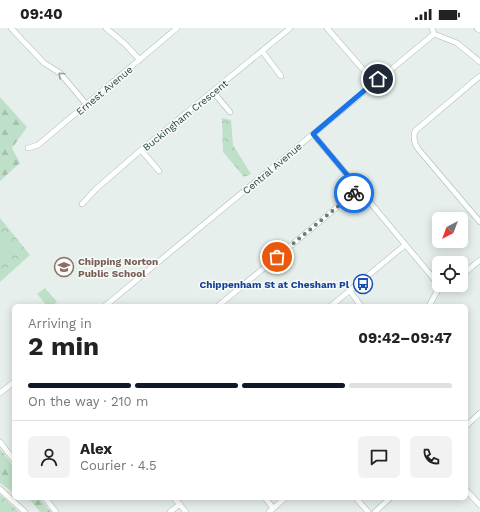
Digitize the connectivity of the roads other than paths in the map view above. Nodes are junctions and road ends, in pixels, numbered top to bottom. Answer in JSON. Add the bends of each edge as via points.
{"nodes":[{"id":1,"x":11,"y":28,"type":"edge"},
{"id":2,"x":106,"y":28,"type":"edge"},
{"id":3,"x":178,"y":28,"type":"edge"},
{"id":4,"x":290,"y":28,"type":"edge"},
{"id":5,"x":327,"y":28,"type":"edge"},
{"id":6,"x":432,"y":28,"type":"edge"},
{"id":7,"x":434,"y":34,"type":"junction"},
{"id":8,"x":262,"y":51,"type":"junction"},
{"id":9,"x":140,"y":60,"type":"junction"},
{"id":10,"x":480,"y":62,"type":"edge"},
{"id":11,"x":281,"y":76,"type":"dead end"},
{"id":12,"x":480,"y":76,"type":"edge"},
{"id":13,"x":374,"y":82,"type":"junction"},
{"id":14,"x":213,"y":92,"type":"junction"},
{"id":15,"x":86,"y":104,"type":"junction"},
{"id":16,"x":230,"y":112,"type":"dead end"},
{"id":17,"x":313,"y":134,"type":"junction"},
{"id":18,"x":28,"y":148,"type":"dead end"},
{"id":19,"x":141,"y":150,"type":"junction"},
{"id":20,"x":159,"y":171,"type":"dead end"},
{"id":21,"x":359,"y":189,"type":"junction"},
{"id":22,"x":82,"y":204,"type":"dead end"},
{"id":23,"x":480,"y":222,"type":"edge"},
{"id":24,"x":405,"y":244,"type":"junction"},
{"id":25,"x":480,"y":260,"type":"edge"},
{"id":26,"x":468,"y":270,"type":"edge"},
{"id":27,"x":432,"y":276,"type":"edge"},
{"id":28,"x":350,"y":291,"type":"junction"},
{"id":29,"x":436,"y":292,"type":"edge"},
{"id":30,"x":106,"y":304,"type":"edge"},
{"id":31,"x":220,"y":304,"type":"edge"},
{"id":32,"x":334,"y":304,"type":"edge"},
{"id":33,"x":360,"y":304,"type":"edge"},
{"id":34,"x":430,"y":304,"type":"edge"},
{"id":35,"x":12,"y":384,"type":"edge"},
{"id":36,"x":0,"y":394,"type":"edge"},
{"id":37,"x":480,"y":413,"type":"edge"},
{"id":38,"x":468,"y":424,"type":"edge"},
{"id":39,"x":0,"y":442,"type":"edge"},
{"id":40,"x":12,"y":457,"type":"edge"},
{"id":41,"x":0,"y":490,"type":"edge"},
{"id":42,"x":468,"y":492,"type":"edge"},
{"id":43,"x":46,"y":500,"type":"edge"},
{"id":44,"x":176,"y":500,"type":"edge"},
{"id":45,"x":266,"y":500,"type":"edge"},
{"id":46,"x":283,"y":500,"type":"edge"},
{"id":47,"x":358,"y":500,"type":"edge"},
{"id":48,"x":388,"y":500,"type":"edge"},
{"id":49,"x":180,"y":504,"type":"junction"},
{"id":50,"x":480,"y":505,"type":"edge"},
{"id":51,"x":271,"y":510,"type":"edge"},
{"id":52,"x":25,"y":512,"type":"edge"},
{"id":53,"x":56,"y":512,"type":"edge"},
{"id":54,"x":170,"y":512,"type":"edge"},
{"id":55,"x":186,"y":512,"type":"edge"},
{"id":56,"x":368,"y":512,"type":"edge"},
{"id":57,"x":375,"y":512,"type":"edge"}],
"edges":[{"from":15,"to":1,"type":"street","one_way":true,"via":[[60,73],[44,63]]},
{"from":2,"to":9,"type":"street"},
{"from":3,"to":9,"type":"street","name":"Ernest Avenue"},
{"from":4,"to":8,"type":"street","name":"Buckingham Crescent"},
{"from":5,"to":13,"type":"street"},
{"from":6,"to":7,"type":"street"},
{"from":7,"to":10,"type":"street","via":[[457,43]]},
{"from":7,"to":13,"type":"street","name":"Central Avenue"},
{"from":8,"to":11,"type":"street"},
{"from":8,"to":14,"type":"street","name":"Buckingham Crescent"},
{"from":9,"to":15,"type":"street","name":"Ernest Avenue"},
{"from":12,"to":23,"type":"street","via":[[415,131],[414,135],[418,150]]},
{"from":13,"to":17,"type":"street","name":"Central Avenue"},
{"from":14,"to":16,"type":"street"},
{"from":14,"to":19,"type":"street","name":"Buckingham Crescent"},
{"from":15,"to":18,"type":"street","name":"Ernest Avenue","via":[[38,145]]},
{"from":17,"to":21,"type":"street"},
{"from":17,"to":30,"type":"street","name":"Central Avenue"},
{"from":19,"to":20,"type":"street"},
{"from":19,"to":22,"type":"street","name":"Buckingham Crescent"},
{"from":21,"to":24,"type":"street"},
{"from":21,"to":31,"type":"street"},
{"from":24,"to":27,"type":"street"},
{"from":24,"to":28,"type":"street"},
{"from":25,"to":26,"type":"street"},
{"from":28,"to":32,"type":"street"},
{"from":28,"to":33,"type":"street"},
{"from":29,"to":34,"type":"street"},
{"from":35,"to":36,"type":"street"},
{"from":37,"to":38,"type":"street"},
{"from":39,"to":40,"type":"street"},
{"from":41,"to":52,"type":"street"},
{"from":42,"to":50,"type":"street"},
{"from":43,"to":53,"type":"street"},
{"from":44,"to":49,"type":"street"},
{"from":45,"to":51,"type":"street"},
{"from":46,"to":51,"type":"street"},
{"from":47,"to":56,"type":"street"},
{"from":48,"to":57,"type":"street"},
{"from":49,"to":54,"type":"street"},
{"from":49,"to":55,"type":"street"}]}
